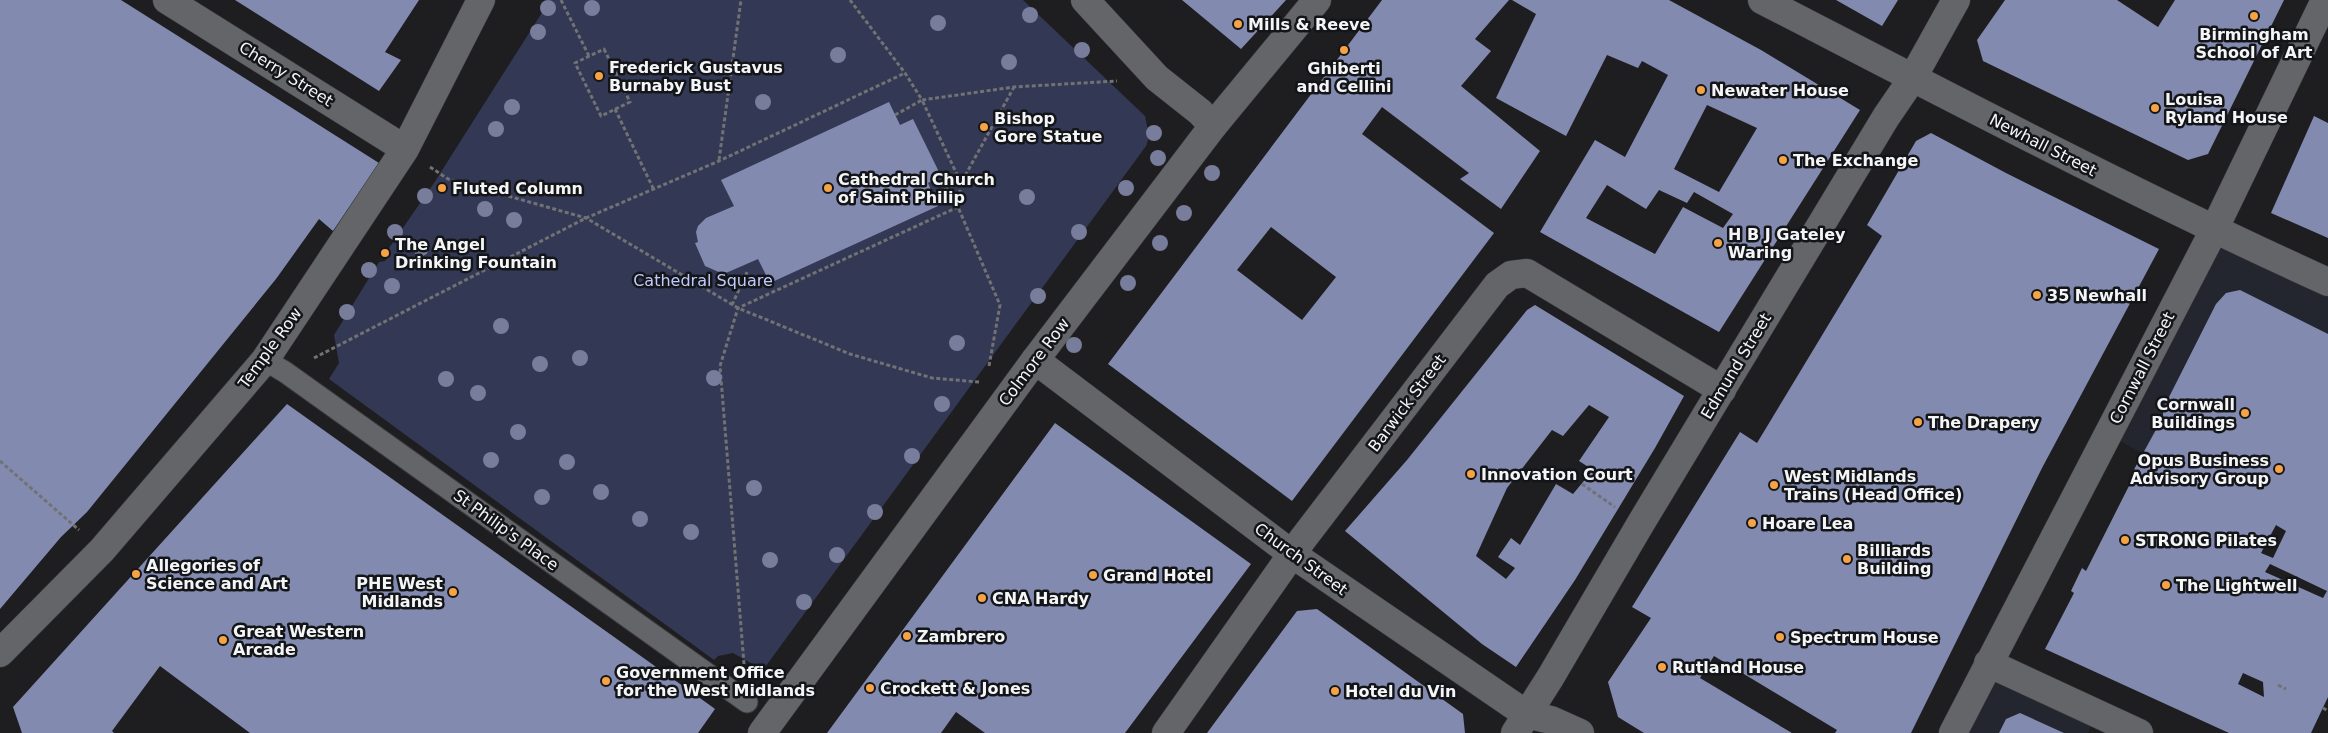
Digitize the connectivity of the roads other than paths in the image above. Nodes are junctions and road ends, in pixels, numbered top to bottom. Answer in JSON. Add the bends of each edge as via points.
{"nodes":[{"id":1,"x":167,"y":0,"type":"edge"},
{"id":2,"x":481,"y":0,"type":"edge"},
{"id":3,"x":1085,"y":0,"type":"edge"},
{"id":4,"x":1317,"y":0,"type":"edge"},
{"id":5,"x":1762,"y":0,"type":"edge"},
{"id":6,"x":1956,"y":0,"type":"edge"},
{"id":7,"x":2326,"y":0,"type":"edge"},
{"id":8,"x":1912,"y":79,"type":"junction"},
{"id":9,"x":1213,"y":126,"type":"junction"},
{"id":10,"x":405,"y":150,"type":"junction"},
{"id":11,"x":2214,"y":230,"type":"junction"},
{"id":12,"x":2328,"y":282,"type":"edge"},
{"id":13,"x":1036,"y":360,"type":"junction"},
{"id":14,"x":275,"y":366,"type":"junction"},
{"id":15,"x":1722,"y":390,"type":"junction"},
{"id":16,"x":1292,"y":554,"type":"junction"},
{"id":17,"x":0,"y":653,"type":"edge"},
{"id":18,"x":1988,"y":663,"type":"junction"},
{"id":19,"x":747,"y":702,"type":"road end"},
{"id":20,"x":1521,"y":724,"type":"edge"},
{"id":21,"x":762,"y":733,"type":"edge"},
{"id":22,"x":1166,"y":733,"type":"edge"},
{"id":23,"x":1580,"y":733,"type":"edge"},
{"id":24,"x":1953,"y":733,"type":"edge"},
{"id":25,"x":2139,"y":733,"type":"edge"}],
"edges":[{"from":1,"to":10,"type":"street","name":"Cherry Street"},
{"from":2,"to":10,"type":"street","name":"Temple Row"},
{"from":3,"to":9,"type":"street","via":[[1157,78]]},
{"from":4,"to":9,"type":"street","name":"Colmore Row"},
{"from":5,"to":8,"type":"street","name":"Newhall Street"},
{"from":6,"to":8,"type":"street","name":"Edmund Street"},
{"from":7,"to":11,"type":"street","name":"Cornwall Street"},
{"from":8,"to":11,"type":"street","name":"Newhall Street"},
{"from":8,"to":15,"type":"street","name":"Edmund Street"},
{"from":9,"to":13,"type":"street","name":"Colmore Row"},
{"from":10,"to":14,"type":"street","name":"Temple Row"},
{"from":11,"to":12,"type":"street","name":"Newhall Street"},
{"from":11,"to":18,"type":"street","name":"Cornwall Street"},
{"from":13,"to":16,"type":"street","name":"Church Street"},
{"from":13,"to":21,"type":"street","name":"Colmore Row"},
{"from":14,"to":17,"type":"street","name":"Temple Row"},
{"from":14,"to":19,"type":"street","name":"St Philip's Place"},
{"from":15,"to":16,"type":"street","name":"Barwick Street","via":[[1527,273],[1511,274],[1498,285]]},
{"from":15,"to":20,"type":"street","name":"Edmund Street"},
{"from":16,"to":20,"type":"street","name":"Church Street"},
{"from":16,"to":22,"type":"street","name":"Barwick Street"},
{"from":18,"to":24,"type":"street","name":"Cornwall Street"},
{"from":18,"to":25,"type":"street"},
{"from":20,"to":23,"type":"street","name":"Church Street","via":[[1551,720]]}]}
